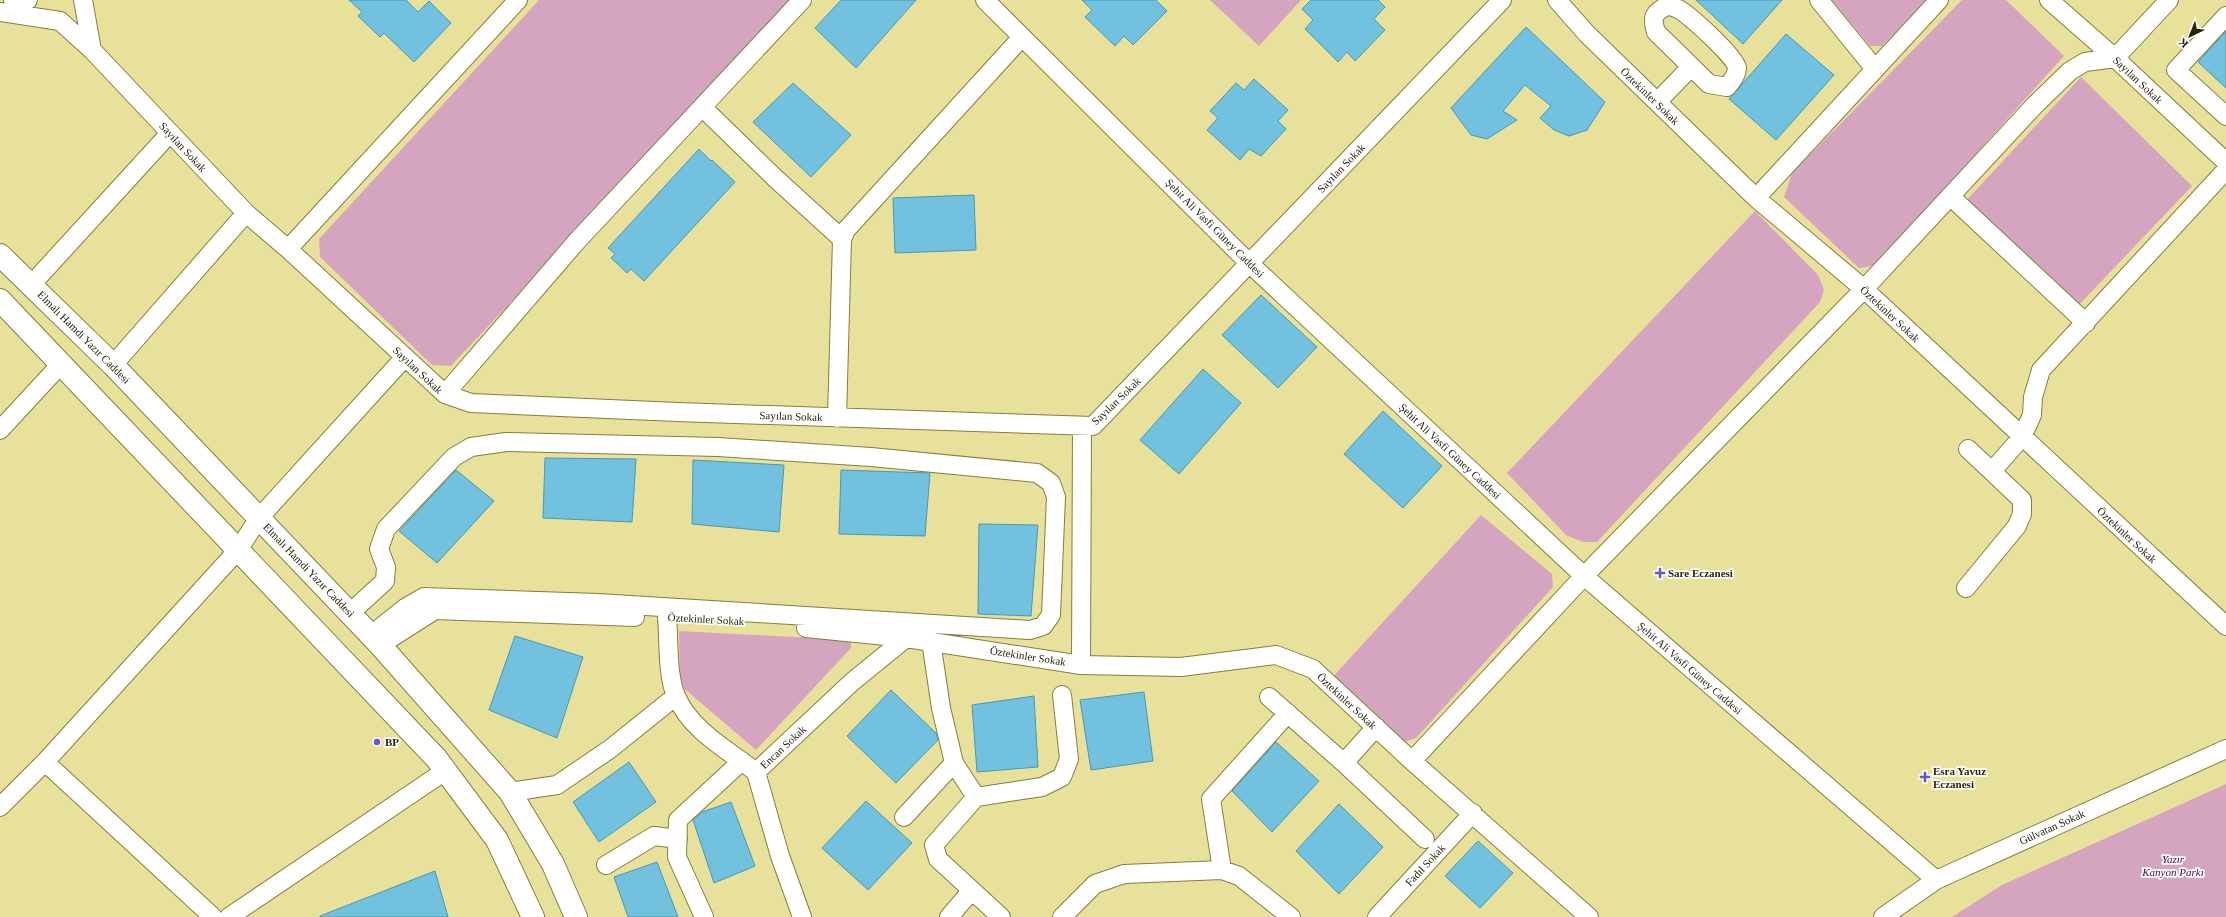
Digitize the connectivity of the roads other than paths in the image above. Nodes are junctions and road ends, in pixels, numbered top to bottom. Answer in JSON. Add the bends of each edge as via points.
{"nodes":[{"id":1,"x":13,"y":0,"type":"edge"},
{"id":2,"x":28,"y":0,"type":"edge"},
{"id":3,"x":802,"y":0,"type":"edge"},
{"id":4,"x":985,"y":0,"type":"edge"},
{"id":5,"x":1502,"y":0,"type":"edge"},
{"id":6,"x":1557,"y":0,"type":"edge"},
{"id":7,"x":1819,"y":0,"type":"edge"},
{"id":8,"x":1939,"y":0,"type":"edge"},
{"id":9,"x":2049,"y":0,"type":"edge"},
{"id":10,"x":2169,"y":0,"type":"edge"},
{"id":11,"x":85,"y":1,"type":"edge"},
{"id":12,"x":511,"y":2,"type":"edge"},
{"id":13,"x":0,"y":12,"type":"edge"},
{"id":14,"x":2226,"y":16,"type":"edge"},
{"id":15,"x":1022,"y":37,"type":"junction"},
{"id":16,"x":92,"y":50,"type":"junction"},
{"id":17,"x":2115,"y":58,"type":"junction"},
{"id":18,"x":1691,"y":67,"type":"junction"},
{"id":19,"x":1875,"y":70,"type":"junction"},
{"id":20,"x":1657,"y":102,"type":"junction"},
{"id":21,"x":702,"y":107,"type":"junction"},
{"id":22,"x":2226,"y":116,"type":"edge"},
{"id":23,"x":170,"y":134,"type":"junction"},
{"id":24,"x":2226,"y":162,"type":"edge"},
{"id":25,"x":2226,"y":170,"type":"edge"},
{"id":26,"x":1950,"y":196,"type":"junction"},
{"id":27,"x":1756,"y":198,"type":"junction"},
{"id":28,"x":246,"y":214,"type":"junction"},
{"id":29,"x":842,"y":239,"type":"junction"},
{"id":30,"x":288,"y":249,"type":"junction"},
{"id":31,"x":0,"y":255,"type":"edge"},
{"id":32,"x":1250,"y":264,"type":"junction"},
{"id":33,"x":31,"y":285,"type":"junction"},
{"id":34,"x":1864,"y":289,"type":"junction"},
{"id":35,"x":0,"y":300,"type":"edge"},
{"id":36,"x":2086,"y":323,"type":"junction"},
{"id":37,"x":405,"y":357,"type":"junction"},
{"id":38,"x":61,"y":364,"type":"junction"},
{"id":39,"x":113,"y":365,"type":"junction"},
{"id":40,"x":445,"y":394,"type":"junction"},
{"id":41,"x":837,"y":418,"type":"junction"},
{"id":42,"x":1082,"y":426,"type":"junction"},
{"id":43,"x":0,"y":430,"type":"edge"},
{"id":44,"x":2022,"y":437,"type":"junction"},
{"id":45,"x":1968,"y":449,"type":"dead end"},
{"id":46,"x":1992,"y":471,"type":"junction"},
{"id":47,"x":259,"y":518,"type":"junction"},
{"id":48,"x":238,"y":550,"type":"junction"},
{"id":49,"x":1584,"y":576,"type":"junction"},
{"id":50,"x":1966,"y":588,"type":"dead end"},
{"id":51,"x":350,"y":614,"type":"junction"},
{"id":52,"x":667,"y":617,"type":"junction"},
{"id":53,"x":2226,"y":626,"type":"edge"},
{"id":54,"x":906,"y":638,"type":"junction"},
{"id":55,"x":375,"y":640,"type":"junction"},
{"id":56,"x":931,"y":641,"type":"junction"},
{"id":57,"x":1081,"y":665,"type":"junction"},
{"id":58,"x":1062,"y":695,"type":"dead end"},
{"id":59,"x":676,"y":696,"type":"junction"},
{"id":60,"x":1270,"y":697,"type":"dead end"},
{"id":61,"x":1288,"y":714,"type":"junction"},
{"id":62,"x":1376,"y":727,"type":"junction"},
{"id":63,"x":2226,"y":749,"type":"edge"},
{"id":64,"x":1412,"y":761,"type":"junction"},
{"id":65,"x":45,"y":762,"type":"junction"},
{"id":66,"x":954,"y":763,"type":"junction"},
{"id":67,"x":1344,"y":763,"type":"junction"},
{"id":68,"x":749,"y":766,"type":"junction"},
{"id":69,"x":445,"y":771,"type":"junction"},
{"id":70,"x":510,"y":792,"type":"junction"},
{"id":71,"x":976,"y":797,"type":"junction"},
{"id":72,"x":0,"y":807,"type":"edge"},
{"id":73,"x":1472,"y":813,"type":"junction"},
{"id":74,"x":904,"y":817,"type":"dead end"},
{"id":75,"x":678,"y":839,"type":"junction"},
{"id":76,"x":1425,"y":839,"type":"dead end"},
{"id":77,"x":606,"y":865,"type":"dead end"},
{"id":78,"x":1222,"y":870,"type":"junction"},
{"id":79,"x":1936,"y":880,"type":"junction"},
{"id":80,"x":972,"y":890,"type":"junction"},
{"id":81,"x":213,"y":917,"type":"edge"},
{"id":82,"x":229,"y":917,"type":"edge"},
{"id":83,"x":533,"y":917,"type":"edge"},
{"id":84,"x":576,"y":917,"type":"edge"},
{"id":85,"x":704,"y":917,"type":"edge"},
{"id":86,"x":802,"y":917,"type":"edge"},
{"id":87,"x":949,"y":917,"type":"edge"},
{"id":88,"x":1001,"y":917,"type":"edge"},
{"id":89,"x":1062,"y":917,"type":"edge"},
{"id":90,"x":1291,"y":917,"type":"edge"},
{"id":91,"x":1377,"y":917,"type":"edge"},
{"id":92,"x":1589,"y":917,"type":"edge"},
{"id":93,"x":1883,"y":917,"type":"edge"}],
"edges":[{"from":1,"to":2,"type":"street"},
{"from":3,"to":21,"type":"street"},
{"from":4,"to":15,"type":"street","name":"Şehit Ali Vasfi Güney Caddesi"},
{"from":5,"to":32,"type":"street","name":"Sayılan Sokak"},
{"from":6,"to":20,"type":"street","name":"Öztekinler Sokak","via":[[1587,34]]},
{"from":7,"to":19,"type":"street"},
{"from":8,"to":19,"type":"street"},
{"from":9,"to":17,"type":"street","name":"Sayılan Sokak"},
{"from":10,"to":17,"type":"street"},
{"from":11,"to":16,"type":"street"},
{"from":12,"to":30,"type":"street"},
{"from":13,"to":16,"type":"street","name":"Sayılan Sokak","via":[[60,21]]},
{"from":14,"to":22,"type":"street","via":[[2176,70]]},
{"from":15,"to":29,"type":"street","via":[[846,230]]},
{"from":15,"to":32,"type":"street","name":"Şehit Ali Vasfi Güney Caddesi"},
{"from":16,"to":23,"type":"street","name":"Sayılan Sokak"},
{"from":17,"to":24,"type":"street","name":"Sayılan Sokak"},
{"from":17,"to":26,"type":"street","via":[[2085,62],[2070,71]]},
{"from":18,"to":18,"type":"street","via":[[1656,32],[1653,22],[1656,12],[1668,5],[1680,10],[1718,43],[1733,59],[1737,68],[1734,78],[1727,87],[1720,87],[1709,84]]},
{"from":18,"to":20,"type":"street"},
{"from":19,"to":27,"type":"street"},
{"from":20,"to":27,"type":"street","name":"Öztekinler Sokak"},
{"from":21,"to":29,"type":"street","via":[[774,178]]},
{"from":21,"to":40,"type":"street","via":[[577,241]]},
{"from":23,"to":28,"type":"street","name":"Sayılan Sokak"},
{"from":23,"to":33,"type":"street"},
{"from":25,"to":36,"type":"street"},
{"from":26,"to":34,"type":"street"},
{"from":26,"to":36,"type":"street"},
{"from":27,"to":34,"type":"street","name":"Öztekinler Sokak"},
{"from":28,"to":30,"type":"street","name":"Sayılan Sokak"},
{"from":28,"to":39,"type":"street"},
{"from":29,"to":41,"type":"street"},
{"from":30,"to":37,"type":"street","name":"Sayılan Sokak"},
{"from":31,"to":33,"type":"main road","name":"Elmalı Hamdi Yazır Caddesi"},
{"from":32,"to":42,"type":"street","name":"Sayılan Sokak","via":[[1093,426]]},
{"from":32,"to":49,"type":"street","name":"Şehit Ali Vasfi Güney Caddesi"},
{"from":33,"to":39,"type":"main road","name":"Elmalı Hamdi Yazır Caddesi"},
{"from":34,"to":44,"type":"street","name":"Öztekinler Sokak"},
{"from":34,"to":49,"type":"street"},
{"from":35,"to":38,"type":"main road"},
{"from":36,"to":44,"type":"street","via":[[2041,370],[2033,397],[2032,415]]},
{"from":37,"to":40,"type":"street","name":"Sayılan Sokak"},
{"from":37,"to":47,"type":"street"},
{"from":38,"to":43,"type":"street"},
{"from":38,"to":48,"type":"main road"},
{"from":39,"to":47,"type":"main road","name":"Elmalı Hamdi Yazır Caddesi"},
{"from":40,"to":41,"type":"street","name":"Sayılan Sokak","via":[[471,402]]},
{"from":41,"to":42,"type":"street","name":"Sayılan Sokak"},
{"from":42,"to":57,"type":"street"},
{"from":44,"to":46,"type":"street"},
{"from":44,"to":53,"type":"street","name":"Öztekinler Sokak"},
{"from":45,"to":46,"type":"street"},
{"from":46,"to":50,"type":"street","via":[[2022,500],[2022,514],[2017,526]]},
{"from":47,"to":48,"type":"street"},
{"from":47,"to":51,"type":"main road","name":"Elmalı Hamdi Yazır Caddesi"},
{"from":48,"to":65,"type":"street"},
{"from":48,"to":69,"type":"main road","via":[[436,758]]},
{"from":49,"to":64,"type":"street"},
{"from":49,"to":79,"type":"street","name":"Şehit Ali Vasfi Güney Caddesi"},
{"from":51,"to":55,"type":"main road","name":"Elmalı Hamdi Yazır Caddesi"},
{"from":51,"to":55,"type":"street","via":[[385,581],[386,568],[380,549],[386,529],[454,457],[470,447],[506,442],[695,447],[871,457],[1037,473],[1051,483],[1056,497],[1051,615],[1042,626],[1030,630],[606,604],[424,598],[405,608]]},
{"from":52,"to":54,"type":"street","name":"Öztekinler Sokak","via":[[750,622]]},
{"from":52,"to":55,"type":"street","name":"Öztekinler Sokak","via":[[435,610]]},
{"from":52,"to":59,"type":"street","via":[[671,672]]},
{"from":54,"to":56,"type":"street","name":"Öztekinler Sokak"},
{"from":54,"to":68,"type":"street","name":"Encan Sokak"},
{"from":55,"to":70,"type":"main road","name":"Elmalı Hamdi Yazır Caddesi"},
{"from":56,"to":57,"type":"street","name":"Öztekinler Sokak"},
{"from":56,"to":66,"type":"street","via":[[941,708]]},
{"from":57,"to":62,"type":"street","name":"Öztekinler Sokak","via":[[1181,667],[1276,655],[1313,669]]},
{"from":58,"to":71,"type":"street","via":[[1069,759],[1062,777],[1042,787]]},
{"from":59,"to":68,"type":"street","via":[[698,728]]},
{"from":59,"to":70,"type":"street","via":[[610,749],[556,785]]},
{"from":60,"to":61,"type":"street"},
{"from":61,"to":67,"type":"street"},
{"from":61,"to":78,"type":"street","via":[[1211,799]]},
{"from":62,"to":64,"type":"street","name":"Öztekinler Sokak"},
{"from":62,"to":67,"type":"street"},
{"from":63,"to":79,"type":"street","name":"Gülvatan Sokak"},
{"from":64,"to":73,"type":"street","name":"Öztekinler Sokak"},
{"from":65,"to":72,"type":"street"},
{"from":65,"to":81,"type":"street"},
{"from":66,"to":71,"type":"street"},
{"from":66,"to":74,"type":"street"},
{"from":67,"to":76,"type":"street"},
{"from":68,"to":75,"type":"street","via":[[678,820]]},
{"from":68,"to":86,"type":"street","name":"Encan Sokak"},
{"from":69,"to":82,"type":"street"},
{"from":69,"to":83,"type":"main road","via":[[497,840]]},
{"from":70,"to":84,"type":"main road","name":"Elmalı Hamdi Yazır Caddesi","via":[[553,864]]},
{"from":71,"to":80,"type":"street","via":[[934,845],[938,859]]},
{"from":73,"to":91,"type":"street","name":"Fadıl Sokak"},
{"from":73,"to":92,"type":"street","name":"Öztekinler Sokak"},
{"from":75,"to":77,"type":"street","via":[[654,836]]},
{"from":75,"to":85,"type":"street","via":[[677,856]]},
{"from":78,"to":89,"type":"street","via":[[1124,874],[1095,884]]},
{"from":78,"to":90,"type":"street","via":[[1239,876]]},
{"from":79,"to":93,"type":"street","name":"Gülvatan Sokak"},
{"from":80,"to":87,"type":"street"},
{"from":80,"to":88,"type":"street"}]}
